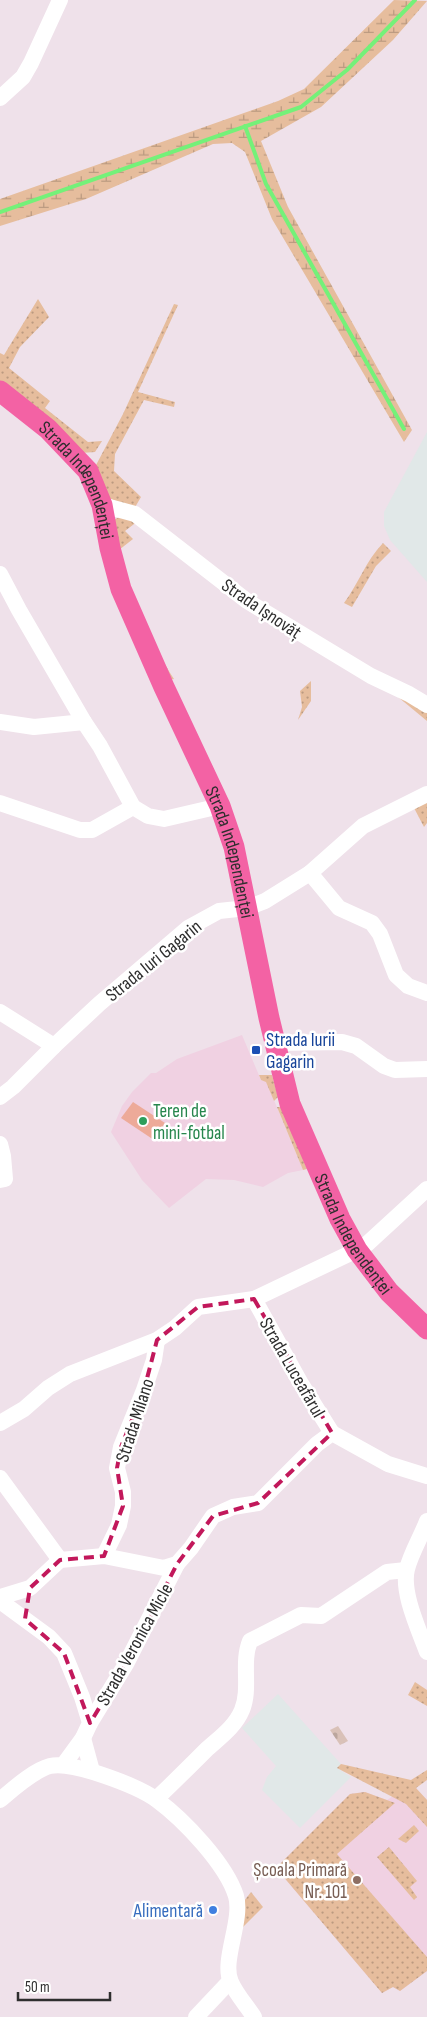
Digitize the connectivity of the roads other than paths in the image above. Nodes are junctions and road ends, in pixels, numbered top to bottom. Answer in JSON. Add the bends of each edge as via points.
{"nodes":[{"id":1,"x":60,"y":0,"type":"edge"},
{"id":2,"x":0,"y":98,"type":"edge"},
{"id":3,"x":0,"y":391,"type":"edge"},
{"id":4,"x":102,"y":506,"type":"junction"},
{"id":5,"x":0,"y":574,"type":"edge"},
{"id":6,"x":427,"y":705,"type":"edge"},
{"id":7,"x":0,"y":722,"type":"edge"},
{"id":8,"x":84,"y":722,"type":"junction"},
{"id":9,"x":427,"y":794,"type":"edge"},
{"id":10,"x":0,"y":803,"type":"edge"},
{"id":11,"x":220,"y":806,"type":"junction"},
{"id":12,"x":133,"y":807,"type":"junction"},
{"id":13,"x":310,"y":873,"type":"junction"},
{"id":14,"x":247,"y":908,"type":"junction"},
{"id":15,"x":427,"y":993,"type":"edge"},
{"id":16,"x":0,"y":1012,"type":"edge"},
{"id":17,"x":274,"y":1043,"type":"junction"},
{"id":18,"x":54,"y":1046,"type":"junction"},
{"id":19,"x":427,"y":1069,"type":"edge"},
{"id":20,"x":0,"y":1097,"type":"edge"},
{"id":21,"x":0,"y":1144,"type":"edge"},
{"id":22,"x":0,"y":1180,"type":"edge"},
{"id":23,"x":427,"y":1190,"type":"edge"},
{"id":24,"x":357,"y":1250,"type":"junction"},
{"id":25,"x":254,"y":1299,"type":"junction"},
{"id":26,"x":427,"y":1329,"type":"edge"},
{"id":27,"x":157,"y":1340,"type":"junction"},
{"id":28,"x":0,"y":1423,"type":"edge"},
{"id":29,"x":332,"y":1433,"type":"junction"},
{"id":30,"x":427,"y":1476,"type":"edge"},
{"id":31,"x":0,"y":1478,"type":"edge"},
{"id":32,"x":427,"y":1521,"type":"edge"},
{"id":33,"x":104,"y":1556,"type":"junction"},
{"id":34,"x":60,"y":1560,"type":"junction"},
{"id":35,"x":177,"y":1564,"type":"junction"},
{"id":36,"x":406,"y":1570,"type":"junction"},
{"id":37,"x":30,"y":1588,"type":"junction"},
{"id":38,"x":0,"y":1596,"type":"edge"},
{"id":39,"x":0,"y":1601,"type":"edge"},
{"id":40,"x":25,"y":1619,"type":"junction"},
{"id":41,"x":427,"y":1652,"type":"edge"},
{"id":42,"x":90,"y":1723,"type":"junction"},
{"id":43,"x":83,"y":1738,"type":"junction"},
{"id":44,"x":64,"y":1764,"type":"junction"},
{"id":45,"x":92,"y":1772,"type":"junction"},
{"id":46,"x":156,"y":1799,"type":"junction"},
{"id":47,"x":0,"y":1800,"type":"edge"},
{"id":48,"x":230,"y":1981,"type":"junction"},
{"id":49,"x":196,"y":2017,"type":"edge"},
{"id":50,"x":254,"y":2017,"type":"edge"}],
"edges":[{"from":1,"to":2,"type":"street","via":[[31,64]]},
{"from":3,"to":4,"type":"main road","name":"Strada Independenței","via":[[68,448],[88,472]]},
{"from":4,"to":6,"type":"street","name":"Strada Ișnovăț","via":[[135,514],[247,601],[371,676]]},
{"from":4,"to":11,"type":"main road","name":"Strada Independenței","via":[[121,589]]},
{"from":5,"to":8,"type":"street"},
{"from":7,"to":8,"type":"street","via":[[34,727]]},
{"from":8,"to":12,"type":"street"},
{"from":9,"to":13,"type":"street","name":"Strada Iuri Gagarin","via":[[363,826]]},
{"from":10,"to":12,"type":"street","via":[[80,830],[92,830]]},
{"from":11,"to":12,"type":"street","via":[[164,819],[148,816]]},
{"from":11,"to":14,"type":"main road","name":"Strada Independenței","via":[[234,847]]},
{"from":13,"to":14,"type":"street","name":"Strada Iuri Gagarin","via":[[265,901]]},
{"from":13,"to":15,"type":"street","via":[[339,908],[372,923],[380,934],[396,975],[408,986]]},
{"from":14,"to":17,"type":"main road","name":"Strada Independenței"},
{"from":14,"to":18,"type":"street","name":"Strada Iuri Gagarin","via":[[219,911],[188,928]]},
{"from":16,"to":18,"type":"street"},
{"from":17,"to":19,"type":"street","via":[[342,1042],[356,1046],[395,1070]]},
{"from":17,"to":24,"type":"main road","name":"Strada Independenței","via":[[294,1112],[340,1219]]},
{"from":18,"to":20,"type":"street","name":"Strada Iuri Gagarin"},
{"from":21,"to":22,"type":"street","via":[[5,1179]]},
{"from":23,"to":24,"type":"street"},
{"from":24,"to":25,"type":"street"},
{"from":24,"to":26,"type":"main road","name":"Strada Independenței","via":[[389,1292]]},
{"from":25,"to":27,"type":"street","via":[[198,1307]]},
{"from":25,"to":29,"type":"street","name":"Strada Luceafărul"},
{"from":27,"to":28,"type":"street","via":[[70,1374]]},
{"from":27,"to":33,"type":"street","name":"Strada Milano","via":[[144,1390],[121,1448],[118,1468],[124,1492],[123,1506],[119,1525]]},
{"from":29,"to":30,"type":"street","via":[[388,1464]]},
{"from":29,"to":35,"type":"street","name":"Strada Veronica Micle","via":[[258,1503],[233,1507],[213,1516]]},
{"from":31,"to":34,"type":"street"},
{"from":32,"to":36,"type":"street"},
{"from":33,"to":34,"type":"street","name":"Strada Veronica Micle"},
{"from":33,"to":35,"type":"street","name":"Strada Veronica Micle","via":[[164,1568]]},
{"from":34,"to":37,"type":"street"},
{"from":35,"to":42,"type":"street","name":"Strada Veronica Micle","via":[[126,1664]]},
{"from":36,"to":41,"type":"street","via":[[406,1589]]},
{"from":36,"to":46,"type":"street","via":[[387,1572],[320,1616],[301,1615],[250,1641],[245,1652],[246,1689],[242,1709],[228,1730]]},
{"from":37,"to":38,"type":"street"},
{"from":37,"to":40,"type":"street"},
{"from":39,"to":40,"type":"street"},
{"from":40,"to":42,"type":"street","via":[[64,1652]]},
{"from":42,"to":43,"type":"street","name":"Strada Veronica Micle"},
{"from":43,"to":44,"type":"street","name":"Strada Veronica Micle"},
{"from":43,"to":45,"type":"street"},
{"from":44,"to":45,"type":"street"},
{"from":44,"to":47,"type":"street","via":[[48,1766]]},
{"from":45,"to":46,"type":"street"},
{"from":46,"to":48,"type":"street","via":[[202,1842],[226,1875],[237,1897]]},
{"from":48,"to":49,"type":"street"},
{"from":48,"to":50,"type":"street"}]}
